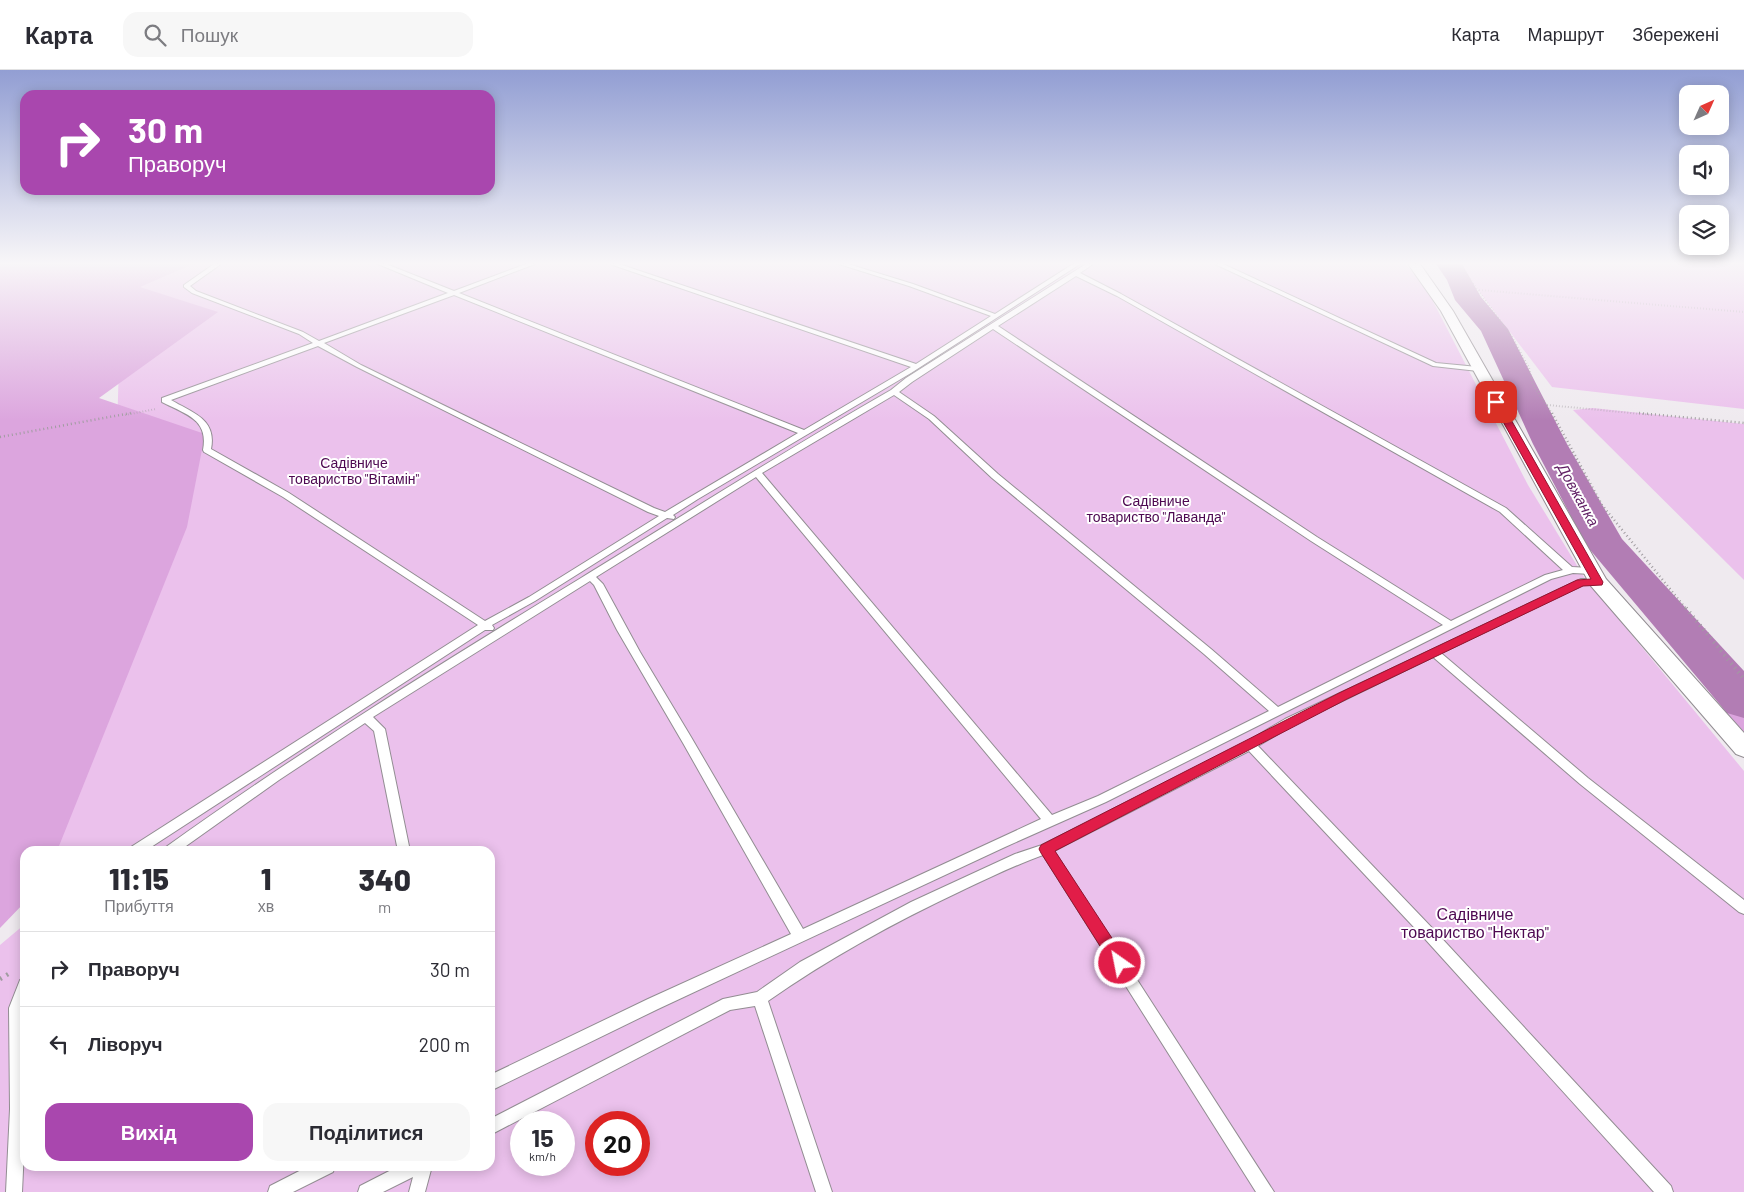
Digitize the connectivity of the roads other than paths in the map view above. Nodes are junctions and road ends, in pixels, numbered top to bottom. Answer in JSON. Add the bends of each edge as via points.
{"nodes":[{"id":1,"x":255,"y":316,"type":"edge"},
{"id":2,"x":391,"y":316,"type":"edge"},
{"id":3,"x":512,"y":316,"type":"edge"},
{"id":4,"x":768,"y":316,"type":"edge"},
{"id":5,"x":996,"y":316,"type":"edge"},
{"id":6,"x":1009,"y":316,"type":"edge"},
{"id":7,"x":1157,"y":316,"type":"edge"},
{"id":8,"x":1330,"y":316,"type":"edge"},
{"id":9,"x":1451,"y":316,"type":"edge"},
{"id":10,"x":995,"y":327,"type":"junction"},
{"id":11,"x":316,"y":344,"type":"junction"},
{"id":12,"x":917,"y":367,"type":"junction"},
{"id":13,"x":1478,"y":369,"type":"junction"},
{"id":14,"x":894,"y":392,"type":"junction"},
{"id":15,"x":804,"y":433,"type":"junction"},
{"id":16,"x":757,"y":473,"type":"junction"},
{"id":17,"x":666,"y":517,"type":"junction"},
{"id":18,"x":684,"y":519,"type":"junction"},
{"id":19,"x":1570,"y":571,"type":"junction"},
{"id":20,"x":1595,"y":576,"type":"junction"},
{"id":21,"x":591,"y":577,"type":"junction"},
{"id":22,"x":485,"y":624,"type":"junction"},
{"id":23,"x":1451,"y":626,"type":"junction"},
{"id":24,"x":498,"y":634,"type":"junction"},
{"id":25,"x":1434,"y":653,"type":"junction"},
{"id":26,"x":1277,"y":712,"type":"junction"},
{"id":27,"x":365,"y":717,"type":"junction"},
{"id":28,"x":1250,"y":745,"type":"junction"},
{"id":29,"x":1744,"y":748,"type":"edge"},
{"id":30,"x":1049,"y":820,"type":"junction"},
{"id":31,"x":143,"y":846,"type":"edge"},
{"id":32,"x":177,"y":846,"type":"edge"},
{"id":33,"x":403,"y":846,"type":"edge"},
{"id":34,"x":1046,"y":849,"type":"junction"},
{"id":35,"x":1744,"y":908,"type":"edge"},
{"id":36,"x":800,"y":937,"type":"junction"},
{"id":37,"x":20,"y":998,"type":"edge"},
{"id":38,"x":760,"y":998,"type":"junction"},
{"id":39,"x":495,"y":1081,"type":"edge"},
{"id":40,"x":495,"y":1125,"type":"edge"},
{"id":41,"x":316,"y":1171,"type":"edge"},
{"id":42,"x":407,"y":1171,"type":"edge"},
{"id":43,"x":422,"y":1171,"type":"edge"},
{"id":44,"x":14,"y":1192,"type":"edge"},
{"id":45,"x":276,"y":1192,"type":"edge"},
{"id":46,"x":366,"y":1192,"type":"edge"},
{"id":47,"x":416,"y":1192,"type":"edge"},
{"id":48,"x":824,"y":1192,"type":"edge"},
{"id":49,"x":1266,"y":1192,"type":"edge"},
{"id":50,"x":1665,"y":1192,"type":"edge"}],
"edges":[{"from":1,"to":11,"type":"lane"},
{"from":2,"to":11,"type":"lane"},
{"from":3,"to":15,"type":"lane"},
{"from":4,"to":12,"type":"lane"},
{"from":5,"to":12,"type":"lane"},
{"from":6,"to":10,"type":"lane"},
{"from":7,"to":19,"type":"lane","via":[[1503,510]]},
{"from":8,"to":13,"type":"lane","via":[[1435,365]]},
{"from":9,"to":13,"type":"street"},
{"from":10,"to":14,"type":"lane"},
{"from":10,"to":23,"type":"lane"},
{"from":11,"to":17,"type":"lane"},
{"from":11,"to":22,"type":"lane","via":[[165,400],[208,427],[211,439],[207,450],[286,496]]},
{"from":12,"to":15,"type":"lane"},
{"from":13,"to":20,"type":"street"},
{"from":14,"to":16,"type":"lane"},
{"from":14,"to":26,"type":"lane","via":[[921,411]]},
{"from":15,"to":17,"type":"lane"},
{"from":16,"to":18,"type":"lane"},
{"from":16,"to":30,"type":"lane"},
{"from":17,"to":18,"type":"lane"},
{"from":17,"to":22,"type":"lane"},
{"from":18,"to":21,"type":"lane"},
{"from":19,"to":20,"type":"lane"},
{"from":19,"to":23,"type":"lane","via":[[1548,577]]},
{"from":20,"to":25,"type":"lane"},
{"from":20,"to":29,"type":"street"},
{"from":21,"to":24,"type":"lane"},
{"from":21,"to":36,"type":"lane","via":[[598,584],[636,657],[700,761]]},
{"from":22,"to":24,"type":"lane"},
{"from":22,"to":31,"type":"lane"},
{"from":23,"to":26,"type":"lane"},
{"from":24,"to":27,"type":"lane"},
{"from":25,"to":28,"type":"lane","via":[[1289,722]]},
{"from":25,"to":35,"type":"lane","via":[[1584,781]]},
{"from":26,"to":30,"type":"lane","via":[[1102,798]]},
{"from":27,"to":32,"type":"lane"},
{"from":27,"to":33,"type":"lane","via":[[379,729]]},
{"from":28,"to":34,"type":"lane"},
{"from":28,"to":50,"type":"lane","via":[[1430,935]]},
{"from":30,"to":36,"type":"lane"},
{"from":34,"to":38,"type":"lane","via":[[1019,858],[916,906],[805,967]]},
{"from":34,"to":49,"type":"lane"},
{"from":36,"to":39,"type":"lane"},
{"from":37,"to":44,"type":"lane","via":[[16,1008],[18,1109]]},
{"from":38,"to":40,"type":"lane","via":[[728,1004]]},
{"from":38,"to":48,"type":"lane"},
{"from":41,"to":45,"type":"lane"},
{"from":42,"to":46,"type":"lane"},
{"from":43,"to":47,"type":"lane"}]}
